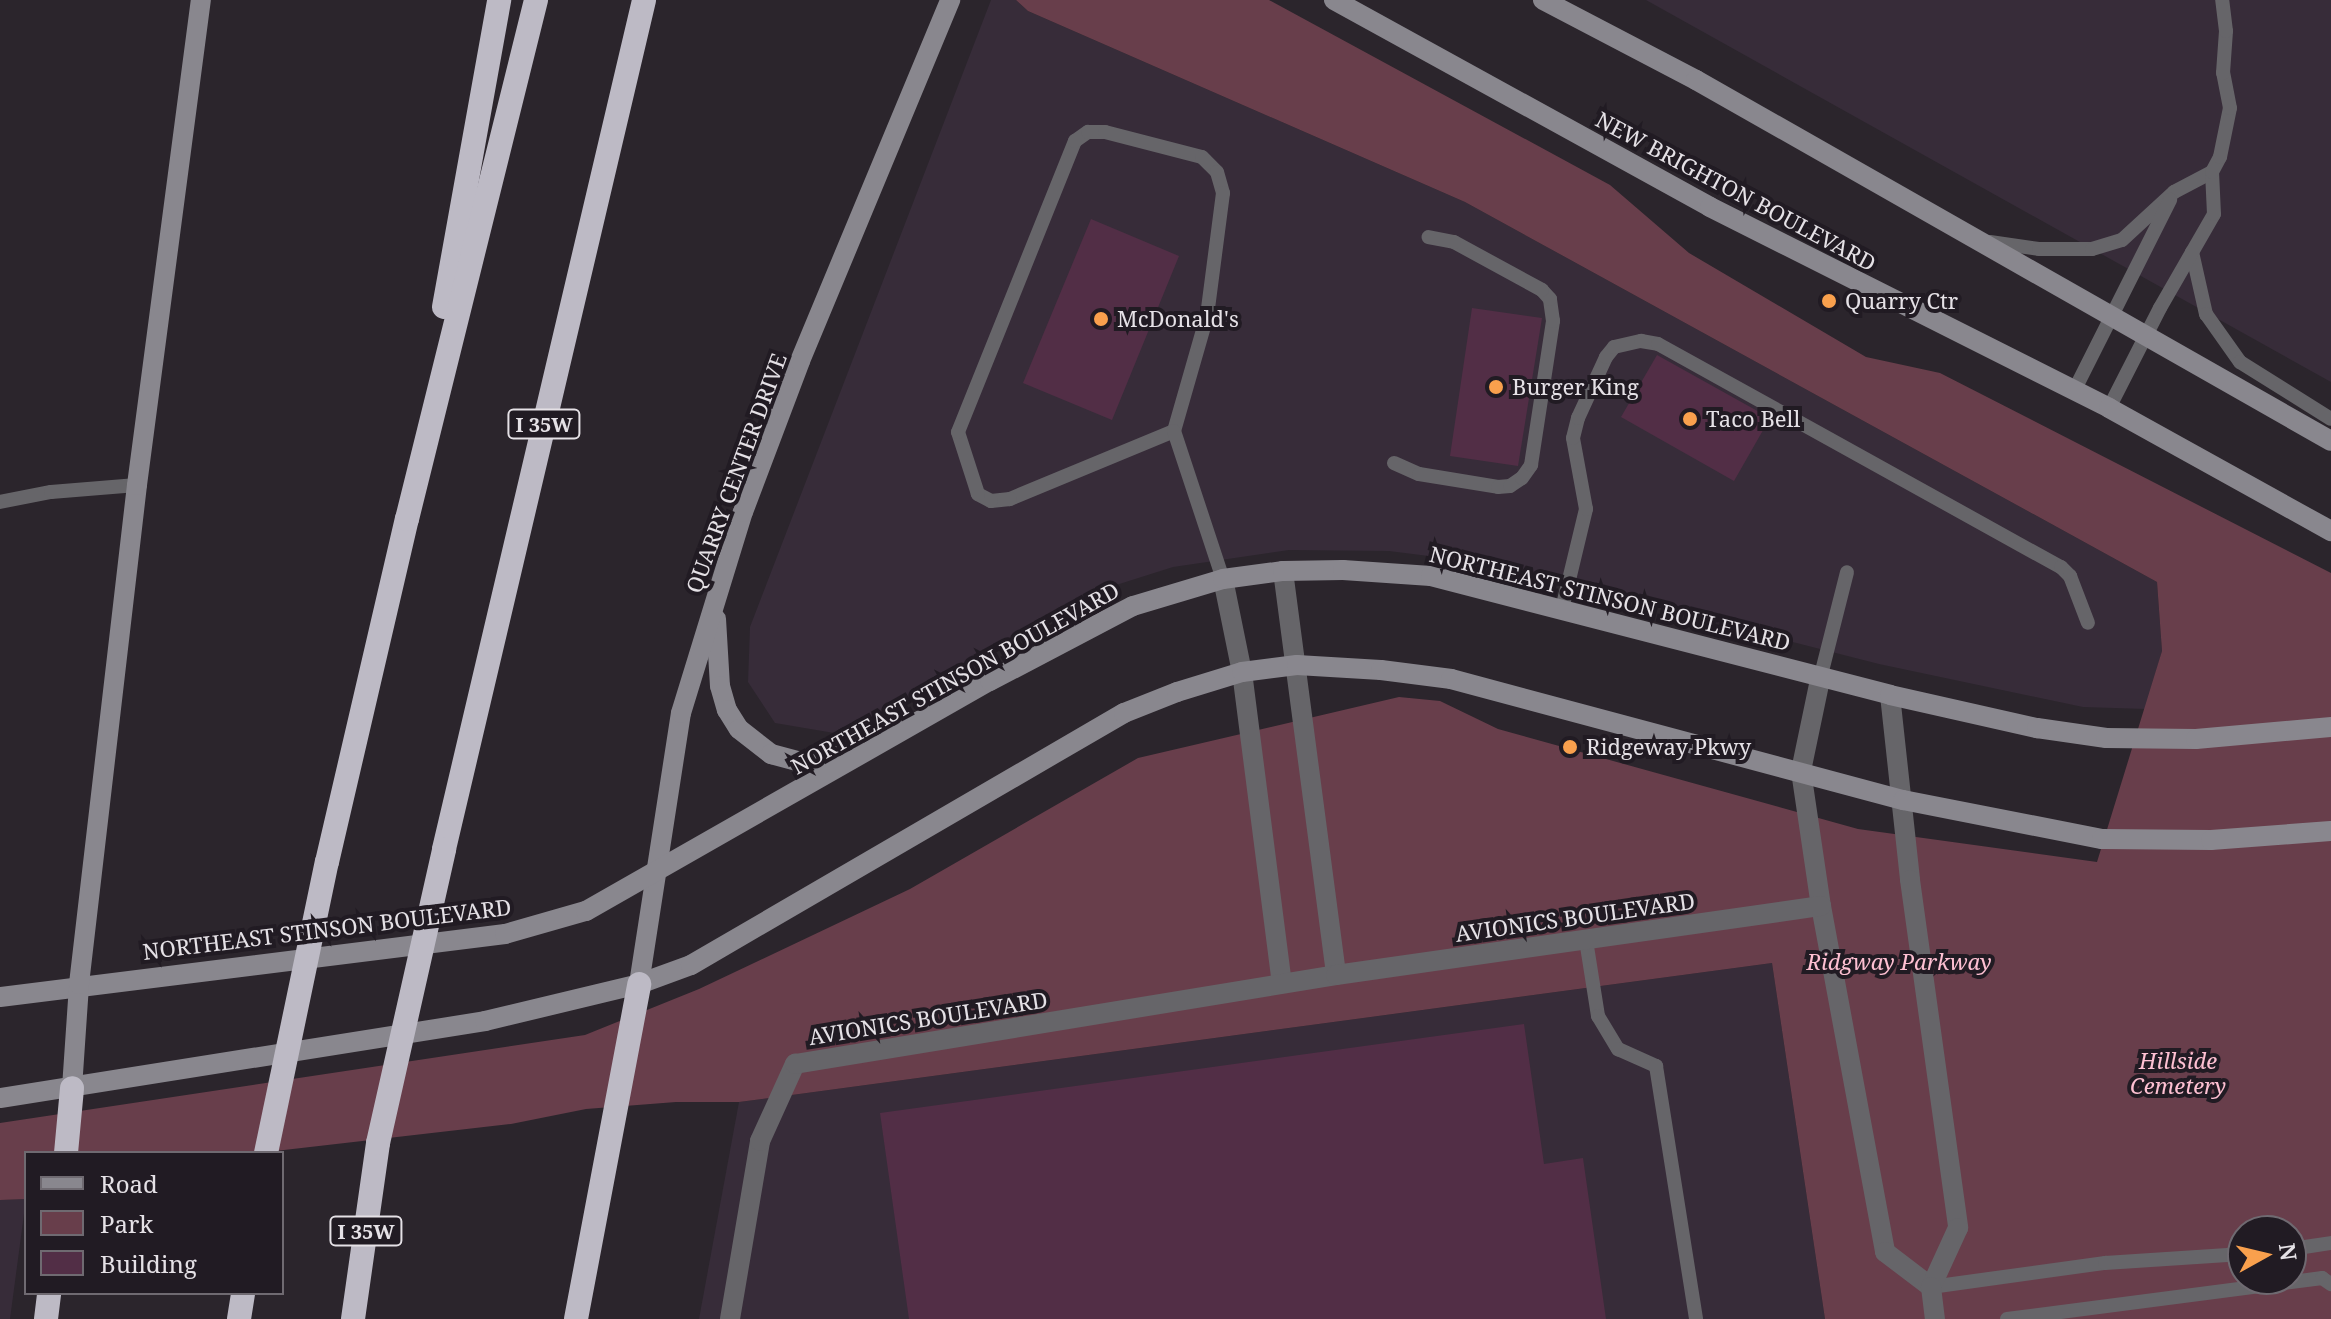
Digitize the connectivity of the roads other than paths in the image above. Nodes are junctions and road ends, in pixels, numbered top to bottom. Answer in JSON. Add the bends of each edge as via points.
{"nodes":[{"id":1,"x":201,"y":0,"type":"edge"},
{"id":2,"x":499,"y":0,"type":"edge"},
{"id":3,"x":536,"y":0,"type":"edge"},
{"id":4,"x":644,"y":0,"type":"edge"},
{"id":5,"x":950,"y":0,"type":"edge"},
{"id":6,"x":1334,"y":0,"type":"edge"},
{"id":7,"x":1543,"y":0,"type":"edge"},
{"id":8,"x":2222,"y":0,"type":"edge"},
{"id":9,"x":2212,"y":172,"type":"junction"},
{"id":10,"x":2174,"y":192,"type":"junction"},
{"id":11,"x":1428,"y":237,"type":"dead end"},
{"id":12,"x":1982,"y":241,"type":"junction"},
{"id":13,"x":2192,"y":252,"type":"junction"},
{"id":14,"x":2112,"y":315,"type":"junction"},
{"id":15,"x":2146,"y":334,"type":"junction"},
{"id":16,"x":2074,"y":391,"type":"junction"},
{"id":17,"x":2109,"y":408,"type":"junction"},
{"id":18,"x":2331,"y":419,"type":"edge"},
{"id":19,"x":1174,"y":431,"type":"junction"},
{"id":20,"x":2331,"y":441,"type":"edge"},
{"id":21,"x":1394,"y":463,"type":"dead end"},
{"id":22,"x":137,"y":485,"type":"junction"},
{"id":23,"x":0,"y":502,"type":"edge"},
{"id":24,"x":407,"y":519,"type":"junction"},
{"id":25,"x":2331,"y":531,"type":"edge"},
{"id":26,"x":1283,"y":571,"type":"junction"},
{"id":27,"x":1847,"y":572,"type":"dead end"},
{"id":28,"x":1223,"y":579,"type":"junction"},
{"id":29,"x":715,"y":603,"type":"junction"},
{"id":30,"x":1562,"y":609,"type":"junction"},
{"id":31,"x":2088,"y":623,"type":"dead end"},
{"id":32,"x":1297,"y":665,"type":"junction"},
{"id":33,"x":1242,"y":672,"type":"junction"},
{"id":34,"x":1821,"y":675,"type":"junction"},
{"id":35,"x":1890,"y":695,"type":"junction"},
{"id":36,"x":2331,"y":727,"type":"edge"},
{"id":37,"x":869,"y":752,"type":"junction"},
{"id":38,"x":1801,"y":771,"type":"junction"},
{"id":39,"x":1903,"y":800,"type":"junction"},
{"id":40,"x":2331,"y":831,"type":"edge"},
{"id":41,"x":657,"y":874,"type":"junction"},
{"id":42,"x":1821,"y":906,"type":"junction"},
{"id":43,"x":1586,"y":940,"type":"junction"},
{"id":44,"x":1336,"y":975,"type":"junction"},
{"id":45,"x":1282,"y":983,"type":"junction"},
{"id":46,"x":79,"y":984,"type":"junction"},
{"id":47,"x":639,"y":984,"type":"junction"},
{"id":48,"x":0,"y":997,"type":"edge"},
{"id":49,"x":72,"y":1088,"type":"junction"},
{"id":50,"x":0,"y":1098,"type":"edge"},
{"id":51,"x":66,"y":1151,"type":"edge"},
{"id":52,"x":266,"y":1151,"type":"edge"},
{"id":53,"x":2331,"y":1243,"type":"edge"},
{"id":54,"x":2307,"y":1247,"type":"edge"},
{"id":55,"x":2227,"y":1255,"type":"edge"},
{"id":56,"x":2331,"y":1284,"type":"edge"},
{"id":57,"x":1931,"y":1287,"type":"junction"},
{"id":58,"x":49,"y":1295,"type":"edge"},
{"id":59,"x":243,"y":1295,"type":"edge"},
{"id":60,"x":46,"y":1319,"type":"edge"},
{"id":61,"x":239,"y":1319,"type":"edge"},
{"id":62,"x":353,"y":1319,"type":"edge"},
{"id":63,"x":576,"y":1319,"type":"edge"},
{"id":64,"x":730,"y":1319,"type":"edge"},
{"id":65,"x":1696,"y":1319,"type":"edge"},
{"id":66,"x":1935,"y":1319,"type":"edge"},
{"id":67,"x":2007,"y":1319,"type":"edge"}],
"edges":[{"from":1,"to":22,"type":"main road"},
{"from":2,"to":24,"type":"highway"},
{"from":3,"to":24,"type":"highway"},
{"from":4,"to":62,"type":"highway","number":"I 35W","bridge":true,"via":[[378,1143]]},
{"from":5,"to":29,"type":"main road","name":"QUARRY CENTER DRIVE","via":[[770,437]]},
{"from":6,"to":16,"type":"main road","name":"NEW BRIGHTON BOULEVARD","via":[[1710,207]]},
{"from":7,"to":12,"type":"main road"},
{"from":8,"to":9,"type":"lane","via":[[2223,73],[2230,108]]},
{"from":9,"to":10,"type":"lane"},
{"from":9,"to":13,"type":"lane","via":[[2214,214]]},
{"from":10,"to":12,"type":"lane","via":[[2122,240],[2092,249]]},
{"from":10,"to":14,"type":"lane"},
{"from":11,"to":21,"type":"lane","via":[[1454,242],[1542,290],[1550,299],[1553,321],[1531,465],[1522,478],[1498,487],[1419,474]]},
{"from":12,"to":14,"type":"main road"},
{"from":13,"to":15,"type":"lane"},
{"from":13,"to":18,"type":"lane","via":[[2206,314],[2240,362]]},
{"from":14,"to":15,"type":"main road"},
{"from":14,"to":16,"type":"lane"},
{"from":15,"to":17,"type":"lane"},
{"from":15,"to":20,"type":"main road"},
{"from":16,"to":17,"type":"main road","name":"NEW BRIGHTON BOULEVARD"},
{"from":17,"to":25,"type":"main road","name":"NEW BRIGHTON BOULEVARD"},
{"from":19,"to":19,"type":"lane","via":[[1207,316],[1223,193],[1217,172],[1202,157],[1088,132],[1075,141],[958,432],[978,494],[991,501],[1010,499]]},
{"from":19,"to":28,"type":"lane"},
{"from":22,"to":23,"type":"lane"},
{"from":22,"to":46,"type":"main road"},
{"from":24,"to":52,"type":"highway","bridge":true},
{"from":26,"to":28,"type":"main road","name":"NORTHEAST STINSON BOULEVARD"},
{"from":26,"to":30,"type":"main road","name":"NORTHEAST STINSON BOULEVARD","via":[[1431,576]]},
{"from":26,"to":32,"type":"street"},
{"from":27,"to":34,"type":"lane"},
{"from":28,"to":33,"type":"street"},
{"from":28,"to":37,"type":"main road","name":"NORTHEAST STINSON BOULEVARD","via":[[1133,606]]},
{"from":29,"to":37,"type":"main road","via":[[720,686],[739,729],[756,745],[800,762]]},
{"from":29,"to":41,"type":"main road","name":"QUARRY CENTER DRIVE","via":[[681,713]]},
{"from":30,"to":31,"type":"lane","via":[[1586,509],[1573,438],[1578,418],[1614,347],[1641,341],[1658,344],[2061,567],[2070,576]]},
{"from":30,"to":34,"type":"main road","name":"NORTHEAST STINSON BOULEVARD"},
{"from":32,"to":33,"type":"main road"},
{"from":32,"to":38,"type":"main road","via":[[1451,679]]},
{"from":32,"to":44,"type":"street"},
{"from":33,"to":45,"type":"street"},
{"from":33,"to":47,"type":"main road","via":[[1124,713],[691,965]]},
{"from":34,"to":35,"type":"main road","name":"NORTHEAST STINSON BOULEVARD"},
{"from":34,"to":38,"type":"street"},
{"from":35,"to":36,"type":"main road","name":"NORTHEAST STINSON BOULEVARD","via":[[2106,738],[2196,739]]},
{"from":35,"to":39,"type":"street"},
{"from":37,"to":41,"type":"main road","name":"NORTHEAST STINSON BOULEVARD"},
{"from":38,"to":39,"type":"main road"},
{"from":38,"to":42,"type":"street"},
{"from":39,"to":40,"type":"main road","via":[[2102,839],[2211,840]]},
{"from":39,"to":57,"type":"street","via":[[1958,1228]]},
{"from":41,"to":46,"type":"main road","name":"NORTHEAST STINSON BOULEVARD","via":[[586,911],[505,934]]},
{"from":41,"to":47,"type":"main road","name":"QUARRY CENTER DRIVE"},
{"from":42,"to":43,"type":"street","name":"AVIONICS BOULEVARD"},
{"from":42,"to":57,"type":"street","via":[[1885,1252]]},
{"from":43,"to":44,"type":"street","name":"AVIONICS BOULEVARD"},
{"from":43,"to":65,"type":"lane","via":[[1598,1016],[1618,1049],[1656,1066]]},
{"from":44,"to":45,"type":"street","name":"AVIONICS BOULEVARD"},
{"from":45,"to":64,"type":"street","name":"AVIONICS BOULEVARD","via":[[795,1064],[760,1141]]},
{"from":46,"to":48,"type":"main road","name":"NORTHEAST STINSON BOULEVARD"},
{"from":46,"to":49,"type":"main road"},
{"from":47,"to":49,"type":"main road","via":[[485,1021]]},
{"from":47,"to":63,"type":"highway"},
{"from":49,"to":50,"type":"main road"},
{"from":49,"to":51,"type":"highway"},
{"from":53,"to":54,"type":"lane"},
{"from":55,"to":57,"type":"lane","via":[[2105,1263]]},
{"from":56,"to":67,"type":"lane","via":[[2322,1278]]},
{"from":57,"to":66,"type":"street"},
{"from":58,"to":60,"type":"highway"},
{"from":59,"to":61,"type":"highway"}]}
